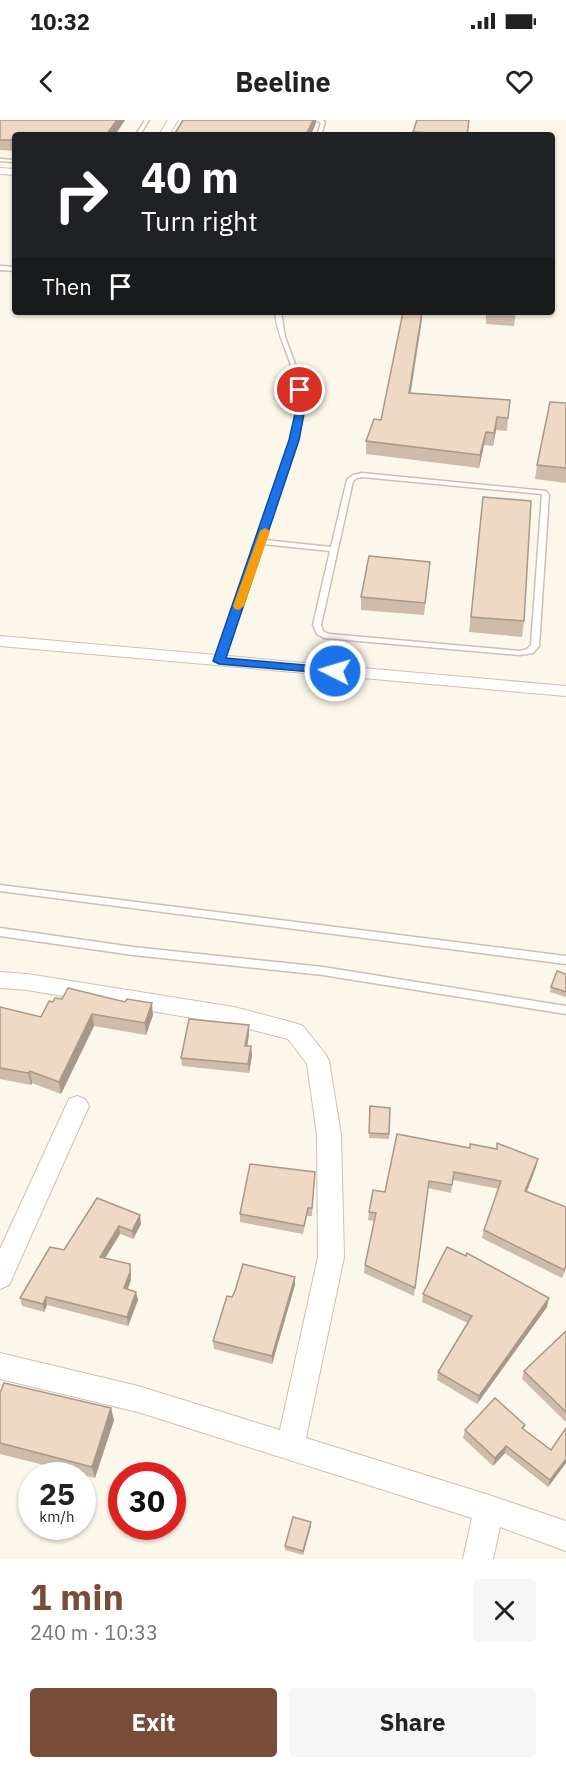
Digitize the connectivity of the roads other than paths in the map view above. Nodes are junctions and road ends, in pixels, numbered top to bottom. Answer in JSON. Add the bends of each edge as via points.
{"nodes":[{"id":1,"x":318,"y":120,"type":"edge"},
{"id":2,"x":319,"y":132,"type":"edge"},
{"id":3,"x":278,"y":315,"type":"edge"},
{"id":4,"x":261,"y":542,"type":"junction"},
{"id":5,"x":334,"y":549,"type":"junction"},
{"id":6,"x":0,"y":640,"type":"edge"},
{"id":7,"x":219,"y":661,"type":"junction"},
{"id":8,"x":566,"y":691,"type":"edge"},
{"id":9,"x":0,"y":888,"type":"edge"},
{"id":10,"x":0,"y":932,"type":"edge"},
{"id":11,"x":566,"y":960,"type":"edge"},
{"id":12,"x":0,"y":980,"type":"edge"},
{"id":13,"x":566,"y":1010,"type":"edge"},
{"id":14,"x":77,"y":1106,"type":"dead end"},
{"id":15,"x":0,"y":1277,"type":"edge"},
{"id":16,"x":0,"y":1366,"type":"edge"},
{"id":17,"x":290,"y":1446,"type":"junction"},
{"id":18,"x":489,"y":1509,"type":"junction"},
{"id":19,"x":566,"y":1536,"type":"edge"},
{"id":20,"x":478,"y":1559,"type":"edge"}],
"edges":[{"from":1,"to":2,"type":"lane","via":[[323,122]]},
{"from":3,"to":4,"type":"lane","via":[[277,323],[297,375],[300,414]]},
{"from":4,"to":5,"type":"lane"},
{"from":4,"to":7,"type":"lane"},
{"from":5,"to":5,"type":"lane","via":[[350,480],[355,476],[544,492],[535,646],[520,654],[327,636],[317,625]]},
{"from":6,"to":7,"type":"street"},
{"from":7,"to":8,"type":"street"},
{"from":9,"to":11,"type":"lane"},
{"from":10,"to":13,"type":"lane","via":[[323,971]]},
{"from":12,"to":17,"type":"street","via":[[234,1016],[296,1032],[318,1061],[329,1135],[331,1257]]},
{"from":14,"to":15,"type":"street"},
{"from":16,"to":17,"type":"street","via":[[138,1399]]},
{"from":17,"to":18,"type":"street"},
{"from":18,"to":19,"type":"street"},
{"from":18,"to":20,"type":"street"}]}
